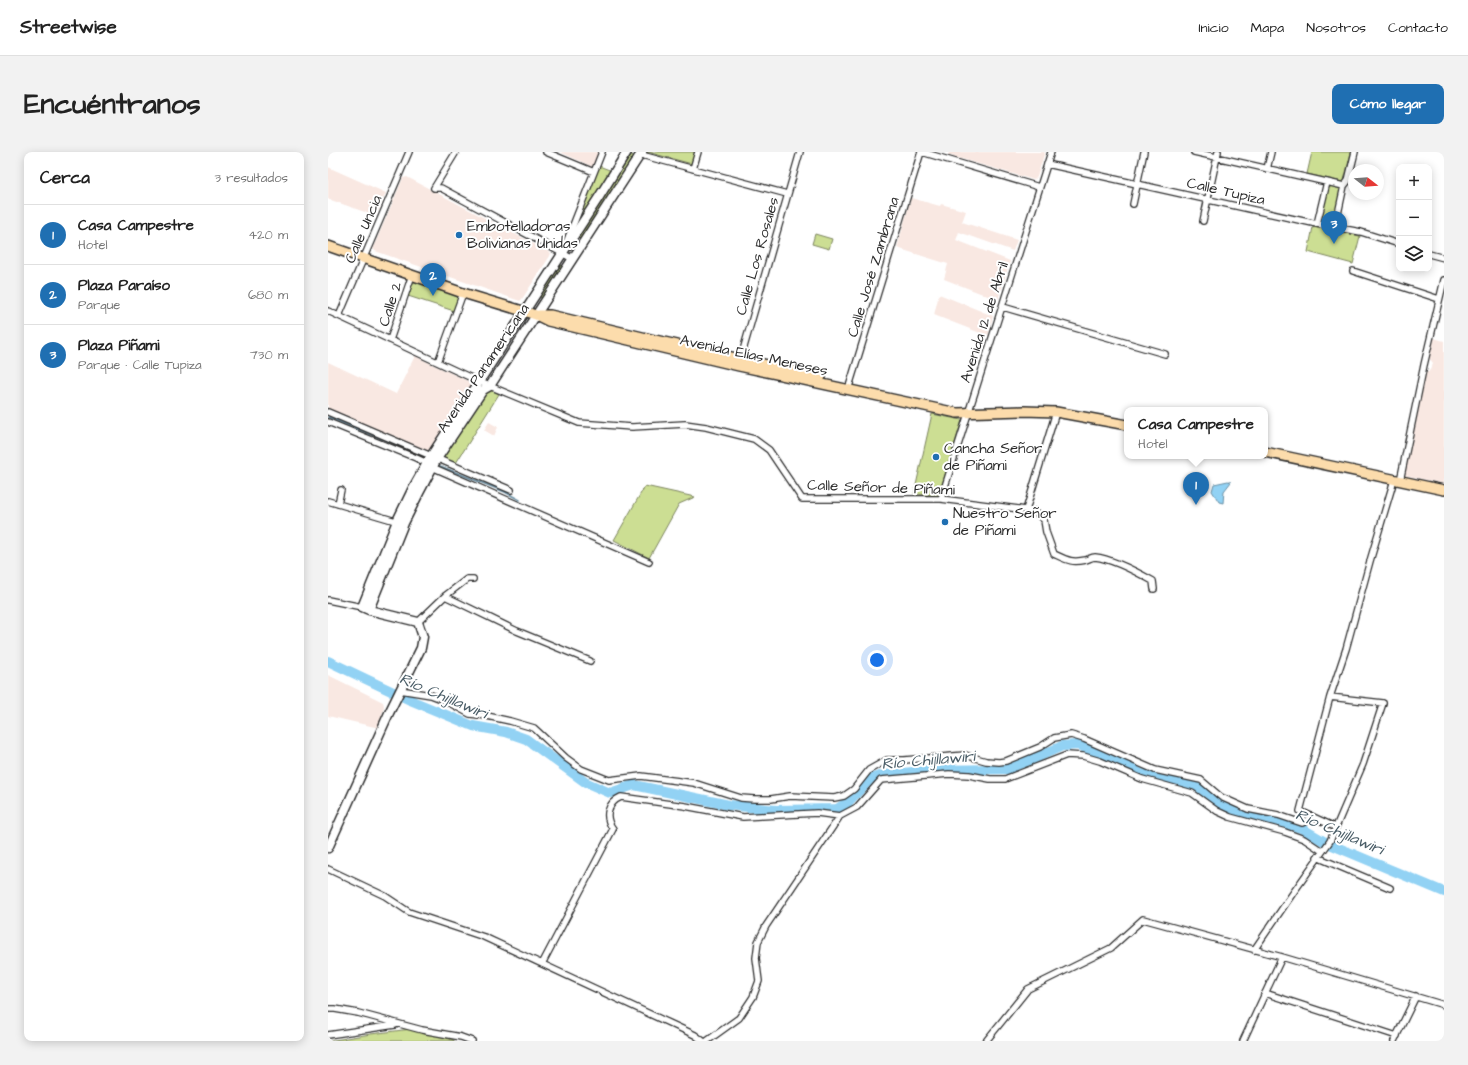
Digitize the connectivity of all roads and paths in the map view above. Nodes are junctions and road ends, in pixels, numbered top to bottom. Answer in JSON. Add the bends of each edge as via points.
{"nodes":[{"id":1,"x":409,"y":152,"type":"edge"},
{"id":2,"x":456,"y":152,"type":"edge"},
{"id":3,"x":546,"y":152,"type":"edge"},
{"id":4,"x":602,"y":152,"type":"edge"},
{"id":5,"x":627,"y":152,"type":"edge"},
{"id":6,"x":640,"y":152,"type":"edge"},
{"id":7,"x":698,"y":152,"type":"edge"},
{"id":8,"x":800,"y":152,"type":"edge"},
{"id":9,"x":921,"y":152,"type":"edge"},
{"id":10,"x":1050,"y":152,"type":"edge"},
{"id":11,"x":1144,"y":152,"type":"edge"},
{"id":12,"x":1194,"y":152,"type":"edge"},
{"id":13,"x":1271,"y":152,"type":"edge"},
{"id":14,"x":1355,"y":152,"type":"edge"},
{"id":15,"x":1218,"y":155,"type":"edge"},
{"id":16,"x":1046,"y":164,"type":"junction"},
{"id":17,"x":693,"y":169,"type":"junction"},
{"id":18,"x":1267,"y":169,"type":"junction"},
{"id":19,"x":594,"y":172,"type":"junction"},
{"id":20,"x":1327,"y":182,"type":"junction"},
{"id":21,"x":1137,"y":184,"type":"junction"},
{"id":22,"x":1344,"y":186,"type":"junction"},
{"id":23,"x":1039,"y":187,"type":"junction"},
{"id":24,"x":787,"y":194,"type":"junction"},
{"id":25,"x":1208,"y":199,"type":"junction"},
{"id":26,"x":1133,"y":204,"type":"dead end"},
{"id":27,"x":1203,"y":221,"type":"dead end"},
{"id":28,"x":1318,"y":224,"type":"junction"},
{"id":29,"x":1335,"y":228,"type":"junction"},
{"id":30,"x":1396,"y":243,"type":"edge"},
{"id":31,"x":328,"y":246,"type":"edge"},
{"id":32,"x":562,"y":253,"type":"junction"},
{"id":33,"x":1432,"y":255,"type":"edge"},
{"id":34,"x":364,"y":258,"type":"junction"},
{"id":35,"x":1444,"y":258,"type":"edge"},
{"id":36,"x":573,"y":259,"type":"junction"},
{"id":37,"x":1353,"y":271,"type":"dead end"},
{"id":38,"x":412,"y":275,"type":"junction"},
{"id":39,"x":1444,"y":280,"type":"edge"},
{"id":40,"x":463,"y":293,"type":"junction"},
{"id":41,"x":1439,"y":299,"type":"junction"},
{"id":42,"x":1003,"y":307,"type":"junction"},
{"id":43,"x":328,"y":311,"type":"edge"},
{"id":44,"x":525,"y":311,"type":"junction"},
{"id":45,"x":536,"y":315,"type":"junction"},
{"id":46,"x":339,"y":316,"type":"junction"},
{"id":47,"x":390,"y":340,"type":"junction"},
{"id":48,"x":1165,"y":354,"type":"dead end"},
{"id":49,"x":438,"y":362,"type":"junction"},
{"id":50,"x":740,"y":363,"type":"junction"},
{"id":51,"x":480,"y":382,"type":"junction"},
{"id":52,"x":490,"y":386,"type":"junction"},
{"id":53,"x":849,"y":387,"type":"junction"},
{"id":54,"x":328,"y":412,"type":"edge"},
{"id":55,"x":968,"y":412,"type":"junction"},
{"id":56,"x":1056,"y":412,"type":"junction"},
{"id":57,"x":328,"y":422,"type":"edge"},
{"id":58,"x":1124,"y":424,"type":"edge"},
{"id":59,"x":1268,"y":453,"type":"edge"},
{"id":60,"x":432,"y":462,"type":"junction"},
{"id":61,"x":1397,"y":481,"type":"junction"},
{"id":62,"x":341,"y":490,"type":"dead end"},
{"id":63,"x":511,"y":490,"type":"dead end"},
{"id":64,"x":1444,"y":490,"type":"edge"},
{"id":65,"x":941,"y":499,"type":"junction"},
{"id":66,"x":328,"y":501,"type":"edge"},
{"id":67,"x":338,"y":504,"type":"junction"},
{"id":68,"x":1026,"y":510,"type":"junction"},
{"id":69,"x":400,"y":522,"type":"junction"},
{"id":70,"x":649,"y":562,"type":"dead end"},
{"id":71,"x":473,"y":579,"type":"dead end"},
{"id":72,"x":1154,"y":589,"type":"dead end"},
{"id":73,"x":445,"y":596,"type":"junction"},
{"id":74,"x":328,"y":600,"type":"edge"},
{"id":75,"x":365,"y":609,"type":"junction"},
{"id":76,"x":418,"y":622,"type":"junction"},
{"id":77,"x":590,"y":661,"type":"dead end"},
{"id":78,"x":398,"y":693,"type":"junction"},
{"id":79,"x":1330,"y":697,"type":"junction"},
{"id":80,"x":840,"y":816,"type":"junction"},
{"id":81,"x":1314,"y":818,"type":"junction"},
{"id":82,"x":1335,"y":827,"type":"junction"},
{"id":83,"x":331,"y":835,"type":"edge"},
{"id":84,"x":328,"y":848,"type":"edge"},
{"id":85,"x":1324,"y":849,"type":"junction"},
{"id":86,"x":1317,"y":857,"type":"junction"},
{"id":87,"x":328,"y":869,"type":"edge"},
{"id":88,"x":1390,"y":888,"type":"dead end"},
{"id":89,"x":1254,"y":950,"type":"junction"},
{"id":90,"x":1282,"y":957,"type":"junction"},
{"id":91,"x":542,"y":964,"type":"junction"},
{"id":92,"x":1265,"y":993,"type":"junction"},
{"id":93,"x":1416,"y":996,"type":"junction"},
{"id":94,"x":1444,"y":1005,"type":"edge"},
{"id":95,"x":328,"y":1009,"type":"edge"},
{"id":96,"x":399,"y":1024,"type":"junction"},
{"id":97,"x":328,"y":1035,"type":"edge"},
{"id":98,"x":1396,"y":1038,"type":"edge"},
{"id":99,"x":460,"y":1039,"type":"edge"},
{"id":100,"x":472,"y":1041,"type":"edge"},
{"id":101,"x":703,"y":1041,"type":"edge"},
{"id":102,"x":707,"y":1041,"type":"edge"},
{"id":103,"x":986,"y":1041,"type":"edge"},
{"id":104,"x":1243,"y":1041,"type":"edge"}],
"edges":[{"from":1,"to":34,"type":"street","name":"Calle Uncia"},
{"from":2,"to":32,"type":"street","via":[[434,188],[441,188]]},
{"from":3,"to":19,"type":"street"},
{"from":4,"to":19,"type":"street"},
{"from":5,"to":32,"type":"main road","name":"Avenida Panamericana"},
{"from":6,"to":17,"type":"street"},
{"from":6,"to":36,"type":"main road","name":"Avenida Panamericana"},
{"from":7,"to":17,"type":"street"},
{"from":8,"to":24,"type":"street","name":"Calle Los Rosales"},
{"from":9,"to":23,"type":"street"},
{"from":9,"to":53,"type":"street","name":"Calle José Zambrana"},
{"from":10,"to":16,"type":"street","name":"Avenida 12 de Abril"},
{"from":11,"to":21,"type":"street"},
{"from":12,"to":15,"type":"street"},
{"from":13,"to":18,"type":"street"},
{"from":14,"to":22,"type":"street","via":[[1348,181]]},
{"from":15,"to":18,"type":"street"},
{"from":15,"to":25,"type":"street"},
{"from":16,"to":21,"type":"street","name":"Calle Tupiza"},
{"from":16,"to":23,"type":"street","name":"Avenida 12 de Abril"},
{"from":17,"to":24,"type":"street"},
{"from":18,"to":20,"type":"street"},
{"from":19,"to":32,"type":"street"},
{"from":20,"to":22,"type":"street"},
{"from":20,"to":28,"type":"street"},
{"from":21,"to":25,"type":"street","name":"Calle Tupiza"},
{"from":21,"to":26,"type":"street"},
{"from":22,"to":29,"type":"street"},
{"from":23,"to":42,"type":"street","name":"Avenida 12 de Abril"},
{"from":24,"to":50,"type":"street","name":"Calle Los Rosales"},
{"from":25,"to":27,"type":"street"},
{"from":25,"to":28,"type":"street","name":"Calle Tupiza"},
{"from":28,"to":29,"type":"street","name":"Calle Tupiza"},
{"from":29,"to":30,"type":"street","name":"Calle Tupiza","via":[[1361,232]]},
{"from":31,"to":34,"type":"main road","name":"Avenida Elías Meneses"},
{"from":32,"to":36,"type":"street"},
{"from":32,"to":44,"type":"main road","name":"Avenida Panamericana"},
{"from":33,"to":35,"type":"street"},
{"from":34,"to":38,"type":"main road","name":"Avenida Elías Meneses"},
{"from":34,"to":46,"type":"street","name":"Calle Uncia"},
{"from":36,"to":45,"type":"main road","name":"Avenida Panamericana"},
{"from":37,"to":41,"type":"street"},
{"from":38,"to":40,"type":"main road","name":"Avenida Elías Meneses"},
{"from":38,"to":47,"type":"street","name":"Calle 2"},
{"from":39,"to":41,"type":"street"},
{"from":40,"to":44,"type":"main road","name":"Avenida Elías Meneses"},
{"from":40,"to":49,"type":"street"},
{"from":41,"to":61,"type":"street"},
{"from":42,"to":48,"type":"street"},
{"from":42,"to":55,"type":"street","name":"Avenida 12 de Abril"},
{"from":43,"to":46,"type":"street","name":"Calle Señor de Piñami"},
{"from":44,"to":45,"type":"main road","name":"Avenida Elías Meneses"},
{"from":44,"to":51,"type":"main road","name":"Avenida Panamericana"},
{"from":45,"to":50,"type":"main road","name":"Avenida Elías Meneses","via":[[550,315]]},
{"from":45,"to":52,"type":"main road","name":"Avenida Panamericana"},
{"from":46,"to":47,"type":"street","name":"Calle Señor de Piñami"},
{"from":47,"to":49,"type":"street","name":"Calle Señor de Piñami"},
{"from":49,"to":51,"type":"street","name":"Calle Señor de Piñami"},
{"from":50,"to":53,"type":"main road","name":"Avenida Elías Meneses"},
{"from":51,"to":52,"type":"street","name":"Calle Señor de Piñami"},
{"from":51,"to":60,"type":"main road","name":"Avenida Panamericana"},
{"from":52,"to":60,"type":"main road","name":"Avenida Panamericana","via":[[483,390]]},
{"from":52,"to":65,"type":"street","name":"Calle Señor de Piñami","via":[[579,423],[632,427],[685,424],[754,440],[769,450],[802,499]]},
{"from":53,"to":55,"type":"main road","name":"Avenida Elías Meneses","via":[[960,408]]},
{"from":54,"to":60,"type":"street"},
{"from":55,"to":56,"type":"main road","name":"Avenida Elías Meneses"},
{"from":55,"to":65,"type":"street","name":"Avenida 12 de Abril"},
{"from":56,"to":58,"type":"main road","name":"Avenida Elías Meneses"},
{"from":56,"to":68,"type":"street"},
{"from":57,"to":60,"type":"street"},
{"from":59,"to":61,"type":"main road"},
{"from":60,"to":63,"type":"street"},
{"from":60,"to":69,"type":"main road","name":"Avenida Panamericana","via":[[413,488]]},
{"from":60,"to":70,"type":"street"},
{"from":61,"to":64,"type":"main road"},
{"from":61,"to":79,"type":"street","via":[[1370,560]]},
{"from":62,"to":67,"type":"street"},
{"from":65,"to":68,"type":"street","name":"Calle Señor de Piñami"},
{"from":66,"to":67,"type":"street"},
{"from":67,"to":69,"type":"street"},
{"from":68,"to":72,"type":"street","name":"Calle Señor de Piñami","via":[[1034,511],[1044,520],[1054,554],[1071,562],[1094,557],[1110,561],[1153,580]]},
{"from":69,"to":75,"type":"main road","name":"Avenida Panamericana"},
{"from":71,"to":73,"type":"street","via":[[467,579]]},
{"from":73,"to":76,"type":"street"},
{"from":73,"to":77,"type":"street","via":[[517,631]]},
{"from":74,"to":75,"type":"street"},
{"from":75,"to":76,"type":"main road"},
{"from":76,"to":78,"type":"main road","via":[[422,632],[422,645]]},
{"from":78,"to":81,"type":"street","via":[[431,695],[470,714],[534,728],[581,769],[609,780],[642,776],[694,783],[741,798],[834,798],[844,796],[854,789],[869,770],[887,760],[965,755],[999,762],[1040,747],[1054,738],[1071,735],[1155,770],[1201,780],[1221,797],[1248,809],[1302,823]]},
{"from":78,"to":83,"type":"main road"},
{"from":79,"to":81,"type":"street","via":[[1300,811]]},
{"from":79,"to":82,"type":"street","via":[[1382,703],[1363,764]]},
{"from":80,"to":85,"type":"street","via":[[857,807],[881,780],[949,774],[1005,779],[1067,755],[1083,756],[1142,780],[1192,793],[1230,817],[1285,832]]},
{"from":80,"to":91,"type":"street","via":[[810,813],[744,817],[621,796],[614,800],[609,808],[609,824],[613,829]]},
{"from":80,"to":102,"type":"street","via":[[766,926],[758,942],[756,958],[759,981],[753,997],[739,1018]]},
{"from":81,"to":82,"type":"street"},
{"from":82,"to":85,"type":"street"},
{"from":83,"to":84,"type":"main road"},
{"from":85,"to":86,"type":"street"},
{"from":86,"to":88,"type":"street"},
{"from":86,"to":89,"type":"street"},
{"from":87,"to":91,"type":"street","via":[[385,896],[409,912],[484,937]]},
{"from":89,"to":90,"type":"street"},
{"from":89,"to":103,"type":"street","via":[[1143,919],[1111,948],[1028,989]]},
{"from":90,"to":92,"type":"street"},
{"from":90,"to":93,"type":"street"},
{"from":91,"to":101,"type":"street"},
{"from":92,"to":98,"type":"street"},
{"from":92,"to":104,"type":"street"},
{"from":93,"to":94,"type":"street"},
{"from":93,"to":98,"type":"street"},
{"from":95,"to":96,"type":"street","via":[[358,1013]]},
{"from":96,"to":97,"type":"street"},
{"from":96,"to":99,"type":"street"},
{"from":99,"to":100,"type":"street"}]}
